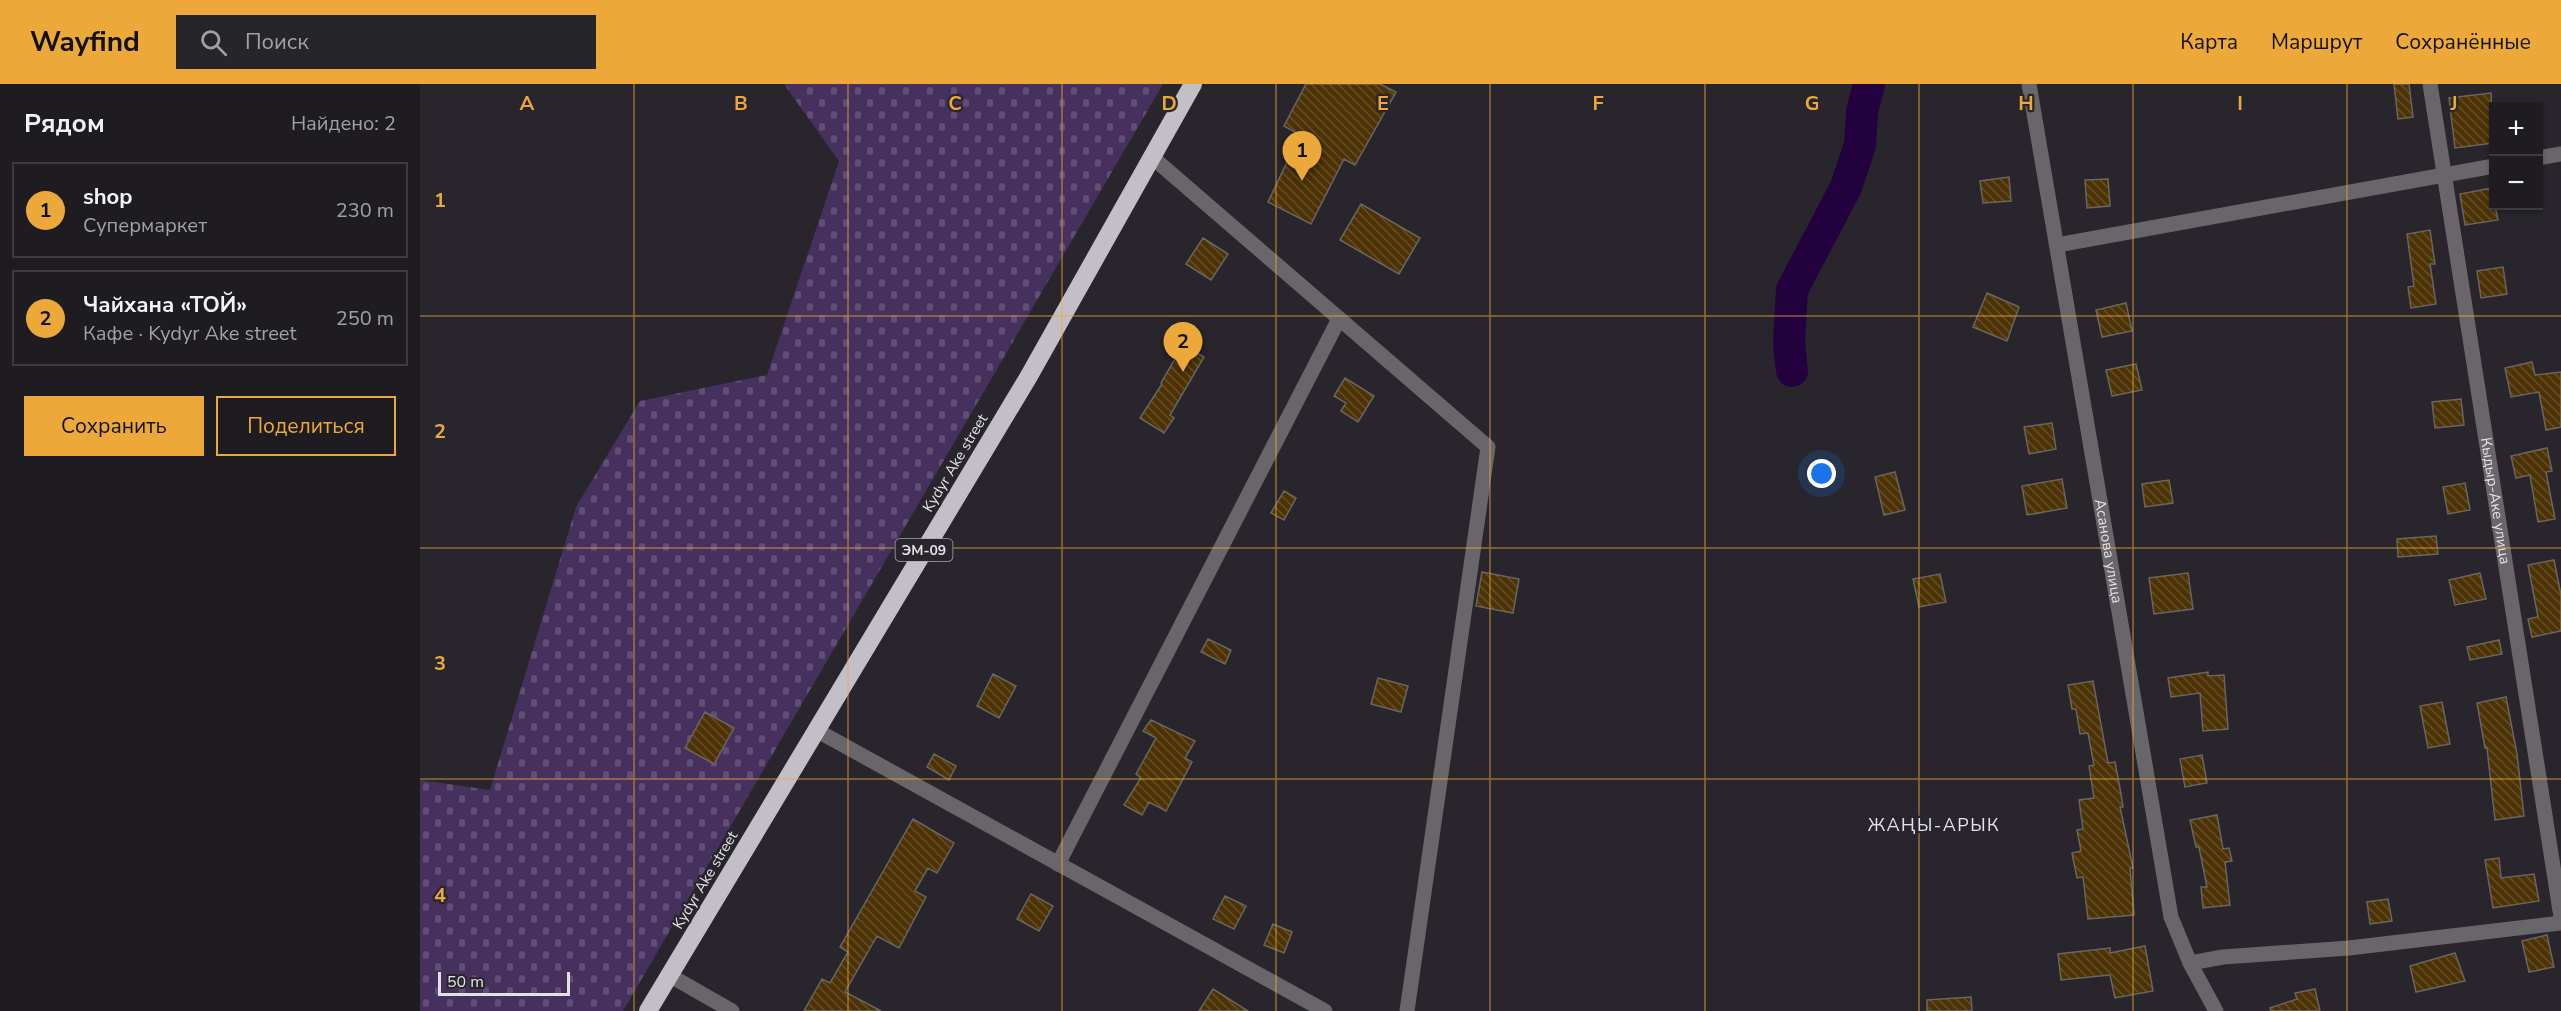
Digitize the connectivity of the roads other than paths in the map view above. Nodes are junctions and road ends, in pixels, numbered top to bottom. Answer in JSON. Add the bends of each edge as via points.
{"nodes":[{"id":1,"x":1193,"y":84,"type":"edge"},
{"id":2,"x":2029,"y":84,"type":"edge"},
{"id":3,"x":2430,"y":84,"type":"edge"},
{"id":4,"x":2561,"y":154,"type":"edge"},
{"id":5,"x":1152,"y":157,"type":"junction"},
{"id":6,"x":2543,"y":157,"type":"edge"},
{"id":7,"x":2489,"y":167,"type":"edge"},
{"id":8,"x":2442,"y":176,"type":"junction"},
{"id":9,"x":2057,"y":245,"type":"junction"},
{"id":10,"x":1339,"y":319,"type":"junction"},
{"id":11,"x":816,"y":730,"type":"junction"},
{"id":12,"x":1058,"y":864,"type":"junction"},
{"id":13,"x":2561,"y":917,"type":"edge"},
{"id":14,"x":2561,"y":923,"type":"edge"},
{"id":15,"x":2190,"y":963,"type":"junction"},
{"id":16,"x":669,"y":975,"type":"junction"},
{"id":17,"x":648,"y":1011,"type":"edge"},
{"id":18,"x":732,"y":1011,"type":"edge"},
{"id":19,"x":1325,"y":1011,"type":"edge"},
{"id":20,"x":1407,"y":1011,"type":"edge"},
{"id":21,"x":2216,"y":1011,"type":"edge"}],
"edges":[{"from":1,"to":5,"type":"highway","name":"Kydyr Ake street","number":"ЭМ-09"},
{"from":2,"to":9,"type":"street","name":"Асанова улица"},
{"from":3,"to":8,"type":"street","name":"Кыдыр-Аке улица"},
{"from":4,"to":6,"type":"street"},
{"from":5,"to":10,"type":"street"},
{"from":5,"to":11,"type":"highway","name":"Kydyr Ake street","number":"ЭМ-09","via":[[1029,376]]},
{"from":7,"to":8,"type":"street"},
{"from":8,"to":9,"type":"street"},
{"from":8,"to":13,"type":"street","name":"Кыдыр-Аке улица"},
{"from":9,"to":15,"type":"street","name":"Асанова улица","via":[[2171,917]]},
{"from":10,"to":12,"type":"street"},
{"from":10,"to":20,"type":"street","via":[[1488,447]]},
{"from":11,"to":12,"type":"street"},
{"from":11,"to":16,"type":"highway","name":"Kydyr Ake street","number":"ЭМ-09"},
{"from":12,"to":19,"type":"street"},
{"from":14,"to":15,"type":"street"},
{"from":15,"to":21,"type":"street","name":"Асанова улица"},
{"from":16,"to":17,"type":"highway","name":"Kydyr Ake street","number":"ЭМ-09"},
{"from":16,"to":18,"type":"street"}]}
